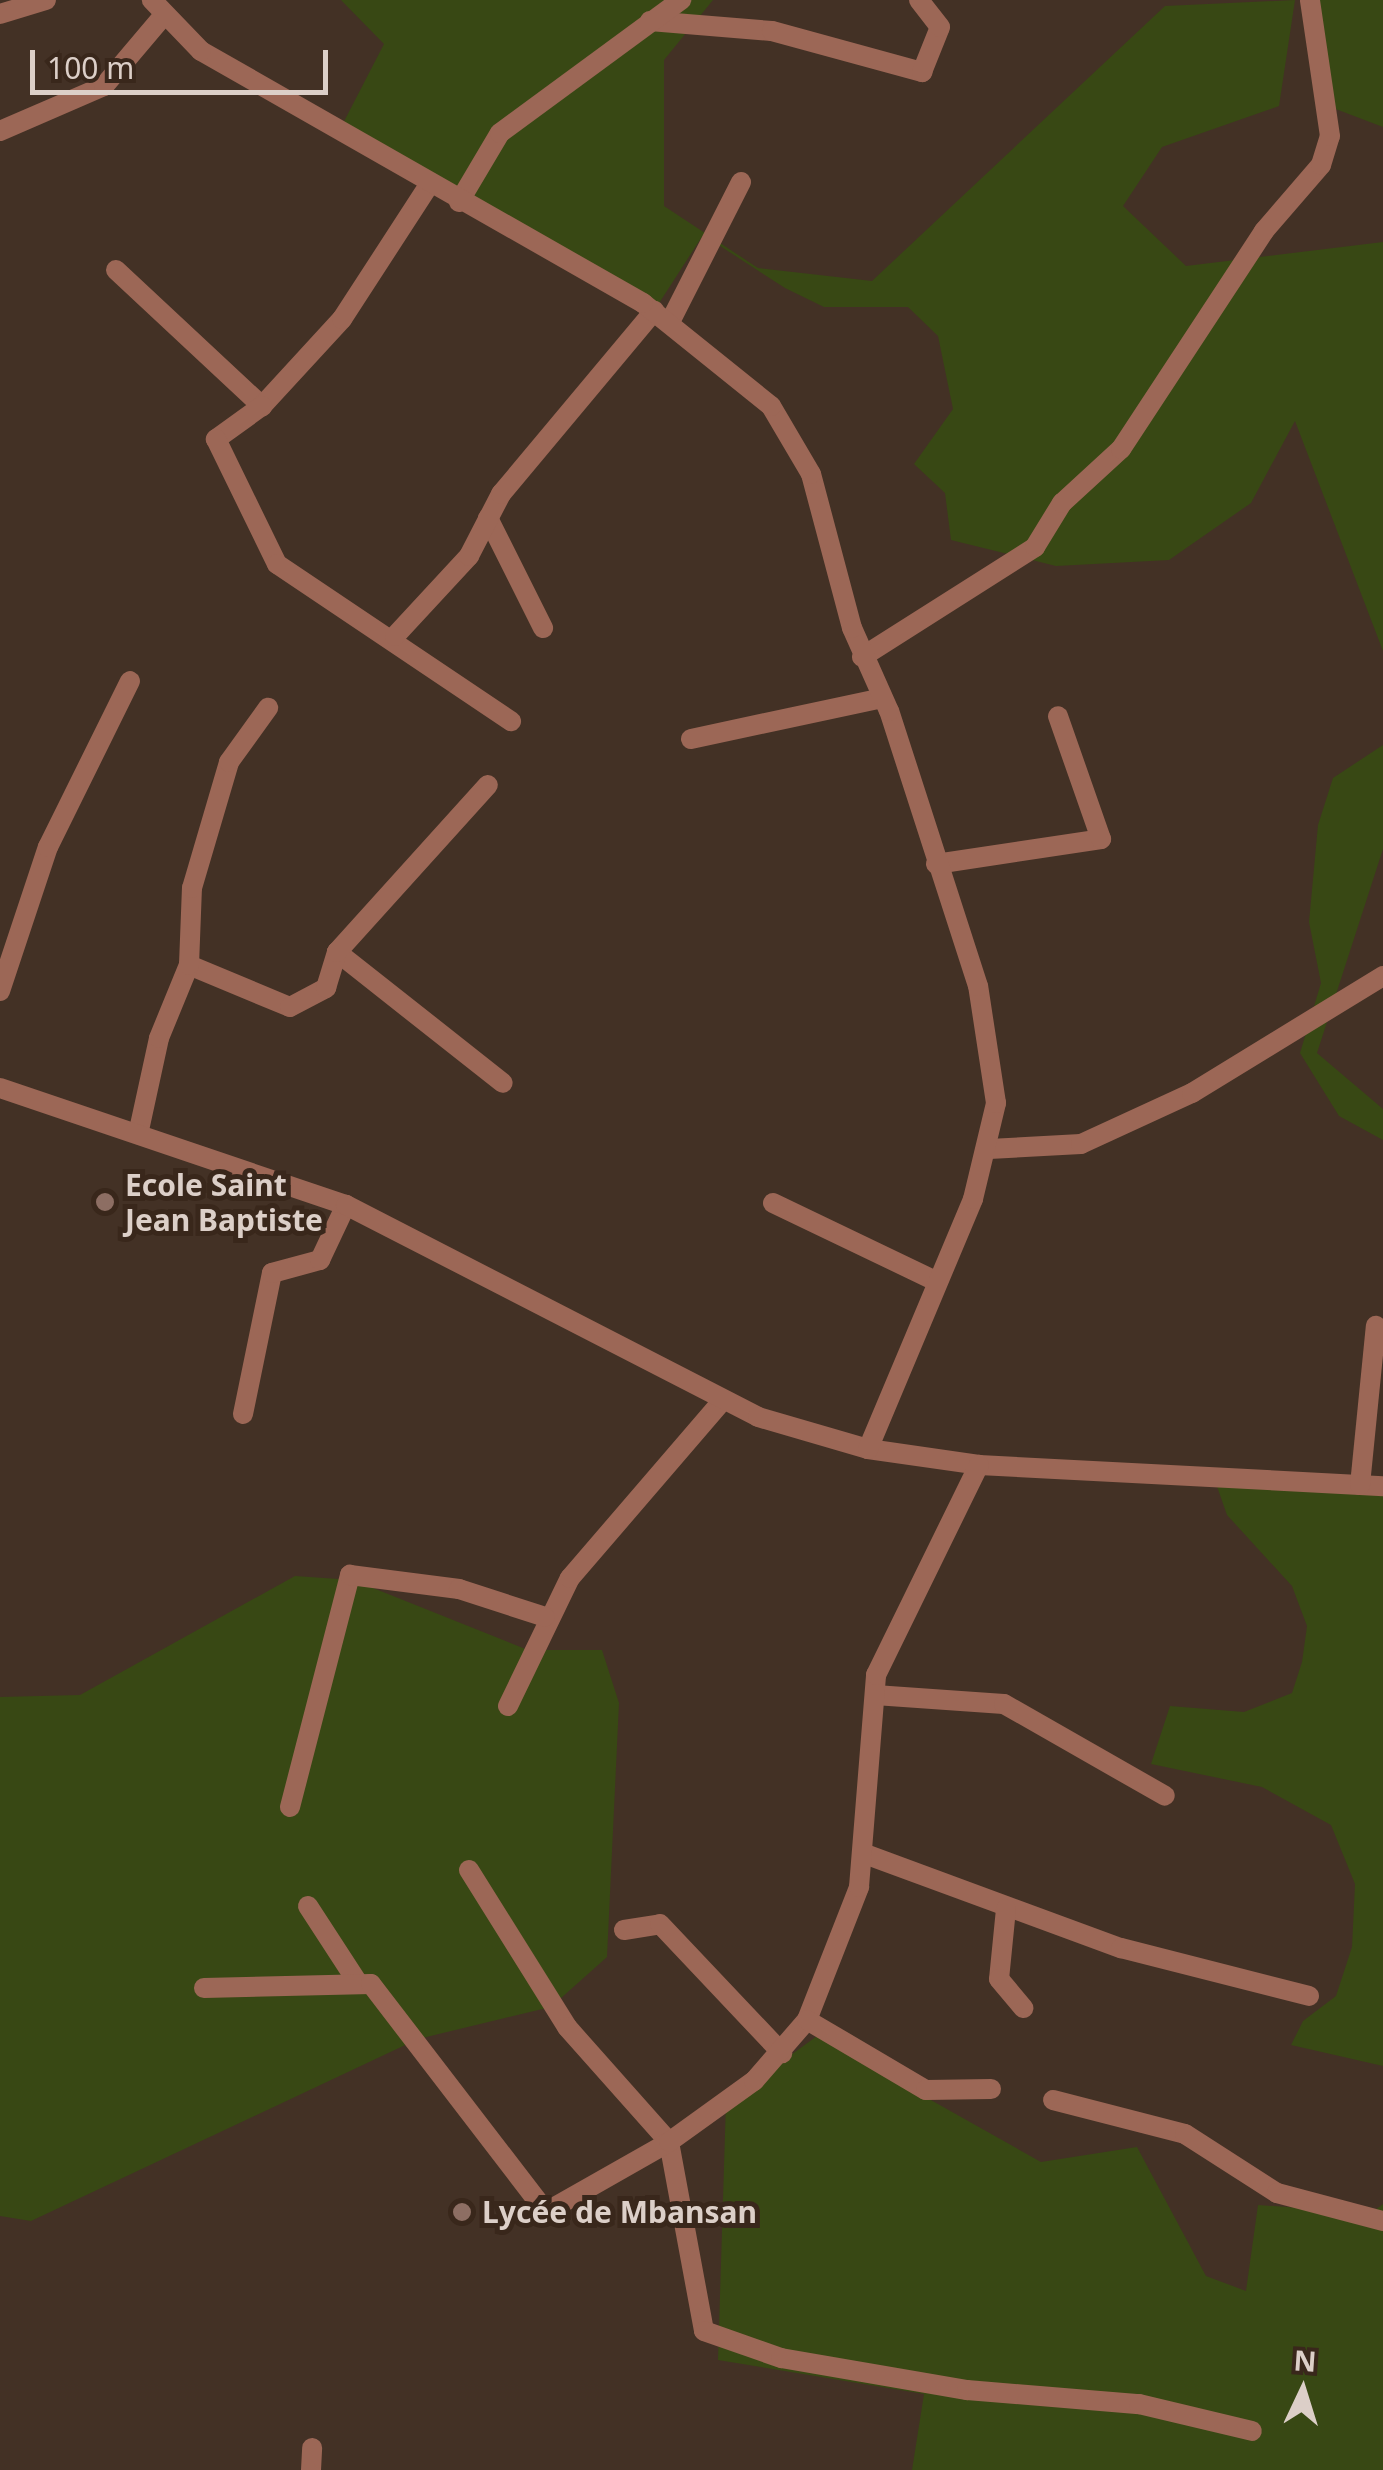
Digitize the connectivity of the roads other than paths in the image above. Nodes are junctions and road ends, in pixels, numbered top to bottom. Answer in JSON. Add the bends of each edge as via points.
{"nodes":[{"id":1,"x":46,"y":0,"type":"edge"},
{"id":2,"x":681,"y":0,"type":"edge"},
{"id":3,"x":920,"y":0,"type":"edge"},
{"id":4,"x":1310,"y":0,"type":"edge"},
{"id":5,"x":158,"y":8,"type":"edge"},
{"id":6,"x":648,"y":10,"type":"edge"},
{"id":7,"x":0,"y":14,"type":"edge"},
{"id":8,"x":0,"y":131,"type":"edge"},
{"id":9,"x":741,"y":182,"type":"dead end"},
{"id":10,"x":429,"y":185,"type":"junction"},
{"id":11,"x":459,"y":202,"type":"junction"},
{"id":12,"x":116,"y":270,"type":"dead end"},
{"id":13,"x":662,"y":316,"type":"junction"},
{"id":14,"x":262,"y":406,"type":"junction"},
{"id":15,"x":488,"y":518,"type":"junction"},
{"id":16,"x":543,"y":628,"type":"dead end"},
{"id":17,"x":395,"y":636,"type":"junction"},
{"id":18,"x":862,"y":657,"type":"junction"},
{"id":19,"x":130,"y":681,"type":"dead end"},
{"id":20,"x":883,"y":698,"type":"junction"},
{"id":21,"x":268,"y":708,"type":"dead end"},
{"id":22,"x":1058,"y":716,"type":"dead end"},
{"id":23,"x":511,"y":721,"type":"dead end"},
{"id":24,"x":690,"y":738,"type":"dead end"},
{"id":25,"x":488,"y":786,"type":"dead end"},
{"id":26,"x":936,"y":864,"type":"junction"},
{"id":27,"x":336,"y":952,"type":"junction"},
{"id":28,"x":189,"y":964,"type":"junction"},
{"id":29,"x":1383,"y":976,"type":"edge"},
{"id":30,"x":0,"y":991,"type":"edge"},
{"id":31,"x":503,"y":1083,"type":"dead end"},
{"id":32,"x":0,"y":1088,"type":"edge"},
{"id":33,"x":138,"y":1130,"type":"junction"},
{"id":34,"x":989,"y":1148,"type":"junction"},
{"id":35,"x":774,"y":1203,"type":"dead end"},
{"id":36,"x":346,"y":1205,"type":"junction"},
{"id":37,"x":934,"y":1280,"type":"junction"},
{"id":38,"x":1376,"y":1326,"type":"dead end"},
{"id":39,"x":722,"y":1400,"type":"junction"},
{"id":40,"x":242,"y":1414,"type":"dead end"},
{"id":41,"x":868,"y":1449,"type":"junction"},
{"id":42,"x":979,"y":1465,"type":"junction"},
{"id":43,"x":1360,"y":1485,"type":"junction"},
{"id":44,"x":1383,"y":1486,"type":"edge"},
{"id":45,"x":545,"y":1617,"type":"junction"},
{"id":46,"x":875,"y":1695,"type":"junction"},
{"id":47,"x":508,"y":1706,"type":"dead end"},
{"id":48,"x":1165,"y":1796,"type":"dead end"},
{"id":49,"x":290,"y":1807,"type":"dead end"},
{"id":50,"x":865,"y":1854,"type":"junction"},
{"id":51,"x":469,"y":1870,"type":"dead end"},
{"id":52,"x":308,"y":1906,"type":"dead end"},
{"id":53,"x":1006,"y":1910,"type":"junction"},
{"id":54,"x":624,"y":1930,"type":"dead end"},
{"id":55,"x":356,"y":1980,"type":"junction"},
{"id":56,"x":204,"y":1988,"type":"dead end"},
{"id":57,"x":1309,"y":1996,"type":"dead end"},
{"id":58,"x":1023,"y":2008,"type":"dead end"},
{"id":59,"x":808,"y":2020,"type":"junction"},
{"id":60,"x":782,"y":2053,"type":"junction"},
{"id":61,"x":990,"y":2090,"type":"dead end"},
{"id":62,"x":1054,"y":2100,"type":"dead end"},
{"id":63,"x":669,"y":2142,"type":"junction"},
{"id":64,"x":1383,"y":2220,"type":"edge"},
{"id":65,"x":1252,"y":2430,"type":"dead end"},
{"id":66,"x":312,"y":2448,"type":"dead end"},
{"id":67,"x":311,"y":2470,"type":"edge"}],
"edges":[{"from":1,"to":7,"type":"street"},
{"from":2,"to":6,"type":"street"},
{"from":3,"to":6,"type":"street","via":[[940,27],[922,72],[772,32]]},
{"from":4,"to":18,"type":"street","via":[[1330,136],[1321,165],[1264,232],[1120,449],[1062,502],[1035,546]]},
{"from":5,"to":8,"type":"street","via":[[104,86]]},
{"from":5,"to":10,"type":"street","via":[[201,51]]},
{"from":6,"to":11,"type":"street","via":[[500,133]]},
{"from":9,"to":13,"type":"street"},
{"from":10,"to":11,"type":"street"},
{"from":10,"to":14,"type":"street","via":[[342,320]]},
{"from":11,"to":13,"type":"street"},
{"from":12,"to":14,"type":"street"},
{"from":13,"to":15,"type":"street"},
{"from":13,"to":18,"type":"street","via":[[742,376],[792,437]]},
{"from":14,"to":17,"type":"street","via":[[216,439],[277,564]]},
{"from":15,"to":16,"type":"street"},
{"from":15,"to":17,"type":"street","via":[[469,556]]},
{"from":17,"to":23,"type":"street"},
{"from":18,"to":20,"type":"street"},
{"from":19,"to":30,"type":"street","via":[[48,848]]},
{"from":20,"to":24,"type":"street"},
{"from":20,"to":26,"type":"street"},
{"from":21,"to":28,"type":"street","via":[[229,762],[192,888]]},
{"from":22,"to":26,"type":"street","via":[[1101,838]]},
{"from":25,"to":27,"type":"street"},
{"from":26,"to":34,"type":"street","via":[[994,1058]]},
{"from":27,"to":28,"type":"street","via":[[326,988],[290,1006]]},
{"from":27,"to":31,"type":"street"},
{"from":28,"to":33,"type":"street","via":[[158,1038]]},
{"from":29,"to":34,"type":"street","via":[[1192,1093],[1080,1144]]},
{"from":32,"to":33,"type":"street"},
{"from":33,"to":36,"type":"street"},
{"from":34,"to":37,"type":"street"},
{"from":35,"to":37,"type":"street"},
{"from":36,"to":39,"type":"street"},
{"from":36,"to":40,"type":"street","via":[[320,1260],[272,1273]]},
{"from":37,"to":41,"type":"street"},
{"from":38,"to":43,"type":"street"},
{"from":39,"to":41,"type":"street"},
{"from":39,"to":45,"type":"street","via":[[638,1491]]},
{"from":41,"to":42,"type":"street"},
{"from":42,"to":43,"type":"street"},
{"from":42,"to":46,"type":"street","via":[[888,1647]]},
{"from":43,"to":44,"type":"street"},
{"from":45,"to":47,"type":"street"},
{"from":45,"to":49,"type":"street","via":[[459,1589],[350,1576]]},
{"from":46,"to":48,"type":"street","via":[[1004,1704]]},
{"from":46,"to":50,"type":"street"},
{"from":50,"to":53,"type":"street"},
{"from":50,"to":59,"type":"street","via":[[853,1918]]},
{"from":51,"to":63,"type":"street","via":[[567,2027]]},
{"from":52,"to":55,"type":"street","via":[[330,1953]]},
{"from":53,"to":57,"type":"street"},
{"from":53,"to":58,"type":"street","via":[[998,1979]]},
{"from":54,"to":60,"type":"street","via":[[660,1924]]},
{"from":55,"to":56,"type":"street"},
{"from":55,"to":63,"type":"street","via":[[381,1995],[546,2212]]},
{"from":59,"to":60,"type":"street"},
{"from":59,"to":61,"type":"street","via":[[915,2085]]},
{"from":60,"to":63,"type":"street"},
{"from":62,"to":64,"type":"street","via":[[1185,2134],[1277,2193]]},
{"from":63,"to":65,"type":"street","via":[[704,2331],[781,2358],[967,2390],[1139,2404]]},
{"from":66,"to":67,"type":"street"}]}
